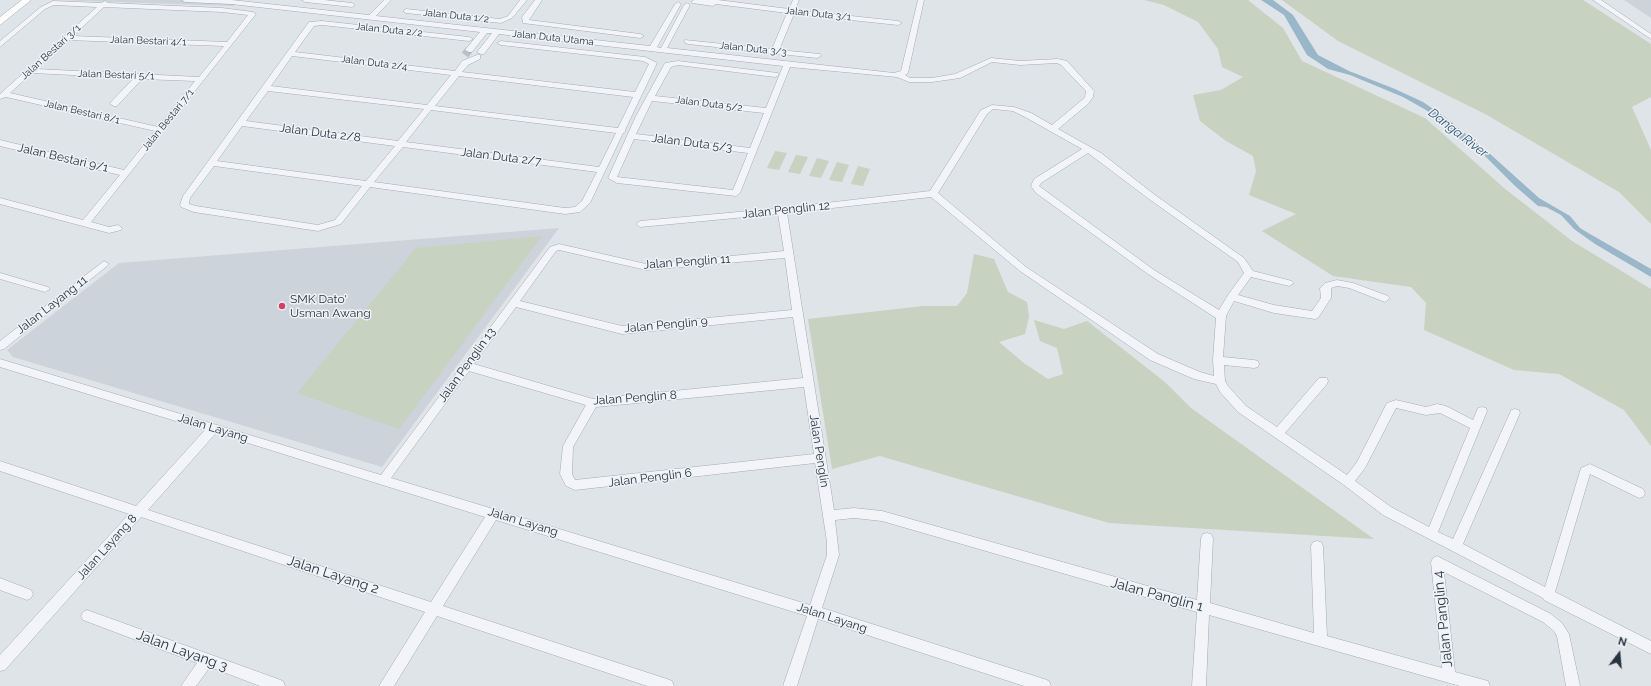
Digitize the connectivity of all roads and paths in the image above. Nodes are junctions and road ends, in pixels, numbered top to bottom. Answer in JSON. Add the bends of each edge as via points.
{"nodes":[{"id":1,"x":14,"y":0,"type":"edge"},
{"id":2,"x":27,"y":0,"type":"edge"},
{"id":3,"x":185,"y":0,"type":"edge"},
{"id":4,"x":202,"y":0,"type":"edge"},
{"id":5,"x":306,"y":0,"type":"edge"},
{"id":6,"x":379,"y":0,"type":"edge"},
{"id":7,"x":388,"y":0,"type":"edge"},
{"id":8,"x":524,"y":0,"type":"edge"},
{"id":9,"x":539,"y":0,"type":"edge"},
{"id":10,"x":707,"y":0,"type":"edge"},
{"id":11,"x":796,"y":0,"type":"edge"},
{"id":12,"x":921,"y":0,"type":"edge"},
{"id":13,"x":1596,"y":0,"type":"edge"},
{"id":14,"x":105,"y":2,"type":"edge"},
{"id":15,"x":676,"y":2,"type":"edge"},
{"id":16,"x":692,"y":2,"type":"edge"},
{"id":17,"x":352,"y":6,"type":"dead end"},
{"id":18,"x":739,"y":6,"type":"junction"},
{"id":19,"x":0,"y":11,"type":"edge"},
{"id":20,"x":406,"y":11,"type":"dead end"},
{"id":21,"x":792,"y":11,"type":"junction"},
{"id":22,"x":363,"y":16,"type":"junction"},
{"id":23,"x":371,"y":18,"type":"junction"},
{"id":24,"x":0,"y":22,"type":"edge"},
{"id":25,"x":898,"y":23,"type":"dead end"},
{"id":26,"x":485,"y":30,"type":"junction"},
{"id":27,"x":497,"y":32,"type":"junction"},
{"id":28,"x":640,"y":36,"type":"dead end"},
{"id":29,"x":1651,"y":37,"type":"edge"},
{"id":30,"x":67,"y":38,"type":"junction"},
{"id":31,"x":469,"y":39,"type":"dead end"},
{"id":32,"x":688,"y":42,"type":"dead end"},
{"id":33,"x":501,"y":43,"type":"dead end"},
{"id":34,"x":0,"y":44,"type":"edge"},
{"id":35,"x":229,"y":44,"type":"junction"},
{"id":36,"x":652,"y":49,"type":"junction"},
{"id":37,"x":663,"y":50,"type":"junction"},
{"id":38,"x":775,"y":51,"type":"junction"},
{"id":39,"x":291,"y":54,"type":"junction"},
{"id":40,"x":466,"y":56,"type":"junction"},
{"id":41,"x":817,"y":56,"type":"dead end"},
{"id":42,"x":787,"y":64,"type":"junction"},
{"id":43,"x":30,"y":71,"type":"junction"},
{"id":44,"x":457,"y":73,"type":"junction"},
{"id":45,"x":902,"y":74,"type":"junction"},
{"id":46,"x":775,"y":75,"type":"dead end"},
{"id":47,"x":140,"y":76,"type":"junction"},
{"id":48,"x":201,"y":78,"type":"junction"},
{"id":49,"x":266,"y":88,"type":"junction"},
{"id":50,"x":639,"y":95,"type":"junction"},
{"id":51,"x":2,"y":96,"type":"edge"},
{"id":52,"x":650,"y":98,"type":"junction"},
{"id":53,"x":114,"y":104,"type":"dead end"},
{"id":54,"x":429,"y":108,"type":"junction"},
{"id":55,"x":769,"y":111,"type":"junction"},
{"id":56,"x":240,"y":123,"type":"junction"},
{"id":57,"x":1053,"y":129,"type":"junction"},
{"id":58,"x":160,"y":130,"type":"junction"},
{"id":59,"x":622,"y":131,"type":"junction"},
{"id":60,"x":631,"y":136,"type":"junction"},
{"id":61,"x":0,"y":143,"type":"edge"},
{"id":62,"x":400,"y":144,"type":"junction"},
{"id":63,"x":1088,"y":149,"type":"junction"},
{"id":64,"x":753,"y":151,"type":"junction"},
{"id":65,"x":211,"y":163,"type":"junction"},
{"id":66,"x":602,"y":170,"type":"junction"},
{"id":67,"x":125,"y":173,"type":"junction"},
{"id":68,"x":368,"y":184,"type":"junction"},
{"id":69,"x":933,"y":194,"type":"junction"},
{"id":70,"x":0,"y":202,"type":"edge"},
{"id":71,"x":782,"y":211,"type":"junction"},
{"id":72,"x":85,"y":224,"type":"junction"},
{"id":73,"x":640,"y":224,"type":"dead end"},
{"id":74,"x":118,"y":228,"type":"dead end"},
{"id":75,"x":564,"y":248,"type":"joint"},
{"id":76,"x":789,"y":254,"type":"junction"},
{"id":77,"x":104,"y":264,"type":"dead end"},
{"id":78,"x":1249,"y":274,"type":"junction"},
{"id":79,"x":0,"y":276,"type":"edge"},
{"id":80,"x":1290,"y":284,"type":"dead end"},
{"id":81,"x":45,"y":289,"type":"dead end"},
{"id":82,"x":1231,"y":297,"type":"junction"},
{"id":83,"x":1385,"y":298,"type":"dead end"},
{"id":84,"x":513,"y":303,"type":"junction"},
{"id":85,"x":798,"y":314,"type":"junction"},
{"id":86,"x":1221,"y":316,"type":"junction"},
{"id":87,"x":0,"y":346,"type":"edge"},
{"id":88,"x":1218,"y":360,"type":"junction"},
{"id":89,"x":0,"y":363,"type":"edge"},
{"id":90,"x":1254,"y":364,"type":"dead end"},
{"id":91,"x":467,"y":366,"type":"junction"},
{"id":92,"x":1220,"y":381,"type":"junction"},
{"id":93,"x":1323,"y":381,"type":"dead end"},
{"id":94,"x":808,"y":382,"type":"junction"},
{"id":95,"x":593,"y":402,"type":"junction"},
{"id":96,"x":1482,"y":411,"type":"dead end"},
{"id":97,"x":1516,"y":413,"type":"dead end"},
{"id":98,"x":1475,"y":426,"type":"junction"},
{"id":99,"x":214,"y":428,"type":"junction"},
{"id":100,"x":1278,"y":434,"type":"junction"},
{"id":101,"x":819,"y":458,"type":"junction"},
{"id":102,"x":0,"y":466,"type":"edge"},
{"id":103,"x":384,"y":479,"type":"junction"},
{"id":104,"x":1348,"y":482,"type":"junction"},
{"id":105,"x":1639,"y":493,"type":"dead end"},
{"id":106,"x":139,"y":511,"type":"junction"},
{"id":107,"x":494,"y":513,"type":"junction"},
{"id":108,"x":829,"y":516,"type":"junction"},
{"id":109,"x":1432,"y":533,"type":"junction"},
{"id":110,"x":1206,"y":538,"type":"dead end"},
{"id":111,"x":1317,"y":546,"type":"dead end"},
{"id":112,"x":1456,"y":546,"type":"junction"},
{"id":113,"x":0,"y":584,"type":"edge"},
{"id":114,"x":27,"y":594,"type":"dead end"},
{"id":115,"x":1548,"y":596,"type":"junction"},
{"id":116,"x":1203,"y":607,"type":"junction"},
{"id":117,"x":434,"y":609,"type":"junction"},
{"id":118,"x":814,"y":612,"type":"junction"},
{"id":119,"x":87,"y":616,"type":"dead end"},
{"id":120,"x":1321,"y":641,"type":"junction"},
{"id":121,"x":1651,"y":648,"type":"edge"},
{"id":122,"x":207,"y":660,"type":"junction"},
{"id":123,"x":0,"y":665,"type":"edge"},
{"id":124,"x":1449,"y":676,"type":"junction"},
{"id":125,"x":188,"y":686,"type":"edge"},
{"id":126,"x":278,"y":686,"type":"edge"},
{"id":127,"x":386,"y":686,"type":"edge"},
{"id":128,"x":667,"y":686,"type":"edge"},
{"id":129,"x":790,"y":686,"type":"edge"},
{"id":130,"x":1044,"y":686,"type":"edge"},
{"id":131,"x":1199,"y":686,"type":"edge"},
{"id":132,"x":1483,"y":686,"type":"edge"},
{"id":133,"x":1573,"y":686,"type":"edge"}],
"edges":[{"from":1,"to":19,"type":"main road"},
{"from":2,"to":24,"type":"main road"},
{"from":3,"to":4,"type":"street","name":"Jalan Duta Utama"},
{"from":4,"to":22,"type":"street","name":"Jalan Duta Utama"},
{"from":5,"to":17,"type":"street"},
{"from":6,"to":22,"type":"street"},
{"from":7,"to":23,"type":"street"},
{"from":8,"to":20,"type":"street","name":"Jalan Duta 1/2","via":[[506,20]]},
{"from":9,"to":28,"type":"street","via":[[525,22]]},
{"from":10,"to":18,"type":"street","name":"Jalan Duta 3/1"},
{"from":11,"to":21,"type":"street"},
{"from":12,"to":45,"type":"street"},
{"from":13,"to":29,"type":"street"},
{"from":14,"to":30,"type":"street","name":"Jalan Bestari 3/1"},
{"from":14,"to":34,"type":"street","via":[[49,4]]},
{"from":14,"to":35,"type":"street","name":"Jalan Bestari 7/1","via":[[253,14]]},
{"from":15,"to":16,"type":"street","name":"Jalan Duta 3/1"},
{"from":15,"to":36,"type":"street"},
{"from":16,"to":18,"type":"street","name":"Jalan Duta 3/1"},
{"from":16,"to":37,"type":"street"},
{"from":18,"to":21,"type":"street","name":"Jalan Duta 3/1"},
{"from":21,"to":25,"type":"street","name":"Jalan Duta 3/1"},
{"from":21,"to":38,"type":"street"},
{"from":22,"to":23,"type":"street","name":"Jalan Duta Utama"},
{"from":23,"to":26,"type":"street","name":"Jalan Duta Utama"},
{"from":26,"to":27,"type":"street","name":"Jalan Duta Utama"},
{"from":26,"to":40,"type":"street"},
{"from":27,"to":36,"type":"street","name":"Jalan Duta Utama"},
{"from":27,"to":40,"type":"street","via":[[479,54]]},
{"from":30,"to":35,"type":"street","name":"Jalan Bestari 4/1"},
{"from":30,"to":43,"type":"street","name":"Jalan Bestari 3/1"},
{"from":31,"to":39,"type":"street","name":"Jalan Duta 2/2","via":[[315,23],[310,26]]},
{"from":32,"to":38,"type":"street","name":"Jalan Duta 3/3"},
{"from":33,"to":50,"type":"street","via":[[648,60],[653,65]]},
{"from":35,"to":48,"type":"street","name":"Jalan Bestari 7/1"},
{"from":36,"to":37,"type":"street","name":"Jalan Duta Utama"},
{"from":37,"to":42,"type":"street","name":"Jalan Duta Utama"},
{"from":38,"to":41,"type":"street","name":"Jalan Duta 3/3"},
{"from":39,"to":44,"type":"street","name":"Jalan Duta 2/4"},
{"from":39,"to":49,"type":"street"},
{"from":40,"to":44,"type":"street"},
{"from":42,"to":45,"type":"street","name":"Jalan Duta Utama"},
{"from":42,"to":55,"type":"street"},
{"from":43,"to":47,"type":"street","name":"Jalan Bestari 5/1"},
{"from":43,"to":51,"type":"street","name":"Jalan Bestari 3/1"},
{"from":44,"to":50,"type":"street","name":"Jalan Duta 2/4"},
{"from":44,"to":54,"type":"street"},
{"from":45,"to":57,"type":"street","name":"Jalan Duta Utama","via":[[909,80],[932,80],[958,76],[991,60],[1064,63],[1090,91],[1089,97]]},
{"from":46,"to":52,"type":"street","via":[[671,63],[666,66]]},
{"from":47,"to":48,"type":"street","name":"Jalan Bestari 5/1"},
{"from":47,"to":53,"type":"street"},
{"from":48,"to":58,"type":"street","name":"Jalan Bestari 7/1"},
{"from":49,"to":54,"type":"street"},
{"from":49,"to":56,"type":"street"},
{"from":50,"to":59,"type":"street"},
{"from":51,"to":58,"type":"street","name":"Jalan Bestari 8/1"},
{"from":52,"to":55,"type":"street","name":"Jalan Duta 5/2"},
{"from":52,"to":60,"type":"street"},
{"from":54,"to":59,"type":"street"},
{"from":54,"to":62,"type":"street"},
{"from":55,"to":64,"type":"street"},
{"from":56,"to":62,"type":"street","name":"Jalan Duta 2/8"},
{"from":56,"to":65,"type":"street"},
{"from":57,"to":63,"type":"street"},
{"from":57,"to":69,"type":"street","via":[[1014,109],[992,107],[984,112]]},
{"from":58,"to":67,"type":"street","name":"Jalan Bestari 7/1"},
{"from":59,"to":66,"type":"street"},
{"from":60,"to":64,"type":"street","name":"Jalan Duta 5/3"},
{"from":60,"to":64,"type":"street","via":[[612,176],[614,179],[733,194],[738,191]]},
{"from":61,"to":67,"type":"street","name":"Jalan Bestari 9/1"},
{"from":62,"to":66,"type":"street","name":"Jalan Duta 2/7"},
{"from":62,"to":68,"type":"street"},
{"from":63,"to":78,"type":"street","via":[[1241,260]]},
{"from":63,"to":86,"type":"street","via":[[1037,181],[1035,186],[1150,272]]},
{"from":65,"to":68,"type":"street"},
{"from":65,"to":68,"type":"street","via":[[184,202],[187,208],[324,228],[338,222]]},
{"from":66,"to":68,"type":"street","via":[[586,203],[572,211]]},
{"from":67,"to":72,"type":"street","name":"Jalan Bestari 7/1"},
{"from":69,"to":71,"type":"street","name":"Jalan Penglin 12"},
{"from":69,"to":92,"type":"street","via":[[1023,269],[1154,357],[1198,376]]},
{"from":70,"to":72,"type":"street"},
{"from":71,"to":73,"type":"street","name":"Jalan Penglin 12"},
{"from":71,"to":76,"type":"street","name":"Jalan Penglin"},
{"from":72,"to":74,"type":"street","via":[[109,230]]},
{"from":75,"to":76,"type":"street","name":"Jalan Penglin 11","via":[[646,268]]},
{"from":75,"to":84,"type":"street","name":"Jalan Penglin 13","via":[[555,247],[551,251]]},
{"from":76,"to":85,"type":"street","name":"Jalan Penglin"},
{"from":77,"to":87,"type":"street","name":"Jalan Layang 11"},
{"from":78,"to":80,"type":"street"},
{"from":78,"to":82,"type":"street"},
{"from":79,"to":81,"type":"street"},
{"from":82,"to":83,"type":"street","via":[[1274,309],[1315,315],[1326,298],[1325,288],[1328,285],[1350,285]]},
{"from":82,"to":86,"type":"street"},
{"from":84,"to":85,"type":"street","name":"Jalan Penglin 9","via":[[622,330]]},
{"from":84,"to":91,"type":"street","name":"Jalan Penglin 13"},
{"from":85,"to":94,"type":"street","name":"Jalan Penglin"},
{"from":86,"to":88,"type":"street"},
{"from":88,"to":90,"type":"street"},
{"from":88,"to":92,"type":"street"},
{"from":89,"to":99,"type":"street","name":"Jalan Layang"},
{"from":91,"to":95,"type":"street","name":"Jalan Penglin 8"},
{"from":91,"to":103,"type":"street","name":"Jalan Penglin 13"},
{"from":92,"to":100,"type":"street","via":[[1242,409]]},
{"from":93,"to":100,"type":"street"},
{"from":94,"to":95,"type":"street","name":"Jalan Penglin 8"},
{"from":94,"to":101,"type":"street","name":"Jalan Penglin"},
{"from":95,"to":101,"type":"street","name":"Jalan Penglin 6","via":[[568,446],[566,474],[570,483],[575,485]]},
{"from":96,"to":98,"type":"street"},
{"from":97,"to":112,"type":"street"},
{"from":98,"to":104,"type":"street","via":[[1442,409],[1426,412],[1396,404],[1391,406],[1361,465]]},
{"from":98,"to":109,"type":"street"},
{"from":99,"to":103,"type":"street","name":"Jalan Layang"},
{"from":99,"to":106,"type":"street","name":"Jalan Layang 8"},
{"from":100,"to":104,"type":"street"},
{"from":101,"to":108,"type":"street","name":"Jalan Penglin"},
{"from":102,"to":106,"type":"street","name":"Jalan Layang 2"},
{"from":103,"to":107,"type":"street","name":"Jalan Layang"},
{"from":104,"to":109,"type":"street","via":[[1387,511]]},
{"from":105,"to":115,"type":"street","via":[[1598,472],[1585,470]]},
{"from":106,"to":117,"type":"street","name":"Jalan Layang 2"},
{"from":106,"to":123,"type":"street","name":"Jalan Layang 8"},
{"from":107,"to":117,"type":"street"},
{"from":107,"to":118,"type":"street","name":"Jalan Layang"},
{"from":108,"to":116,"type":"street","name":"Jalan Panglin 1","via":[[854,513],[882,516]]},
{"from":108,"to":118,"type":"street","name":"Jalan Penglin","via":[[833,555]]},
{"from":109,"to":112,"type":"street"},
{"from":110,"to":116,"type":"street"},
{"from":111,"to":120,"type":"street"},
{"from":112,"to":115,"type":"street"},
{"from":113,"to":114,"type":"street"},
{"from":115,"to":121,"type":"street"},
{"from":116,"to":120,"type":"street","name":"Jalan Panglin 1"},
{"from":116,"to":131,"type":"street"},
{"from":117,"to":127,"type":"street"},
{"from":117,"to":128,"type":"street","name":"Jalan Layang 2"},
{"from":118,"to":129,"type":"street","name":"Jalan Penglin"},
{"from":118,"to":130,"type":"street","name":"Jalan Layang"},
{"from":119,"to":122,"type":"street","name":"Jalan Layang 3"},
{"from":120,"to":124,"type":"street","name":"Jalan Panglin 1"},
{"from":122,"to":125,"type":"street"},
{"from":122,"to":126,"type":"street","name":"Jalan Layang 3"},
{"from":124,"to":132,"type":"street","name":"Jalan Panglin 1"},
{"from":124,"to":133,"type":"street","name":"Jalan Panglin 4","via":[[1437,562],[1546,618],[1558,627],[1563,634]]}]}
